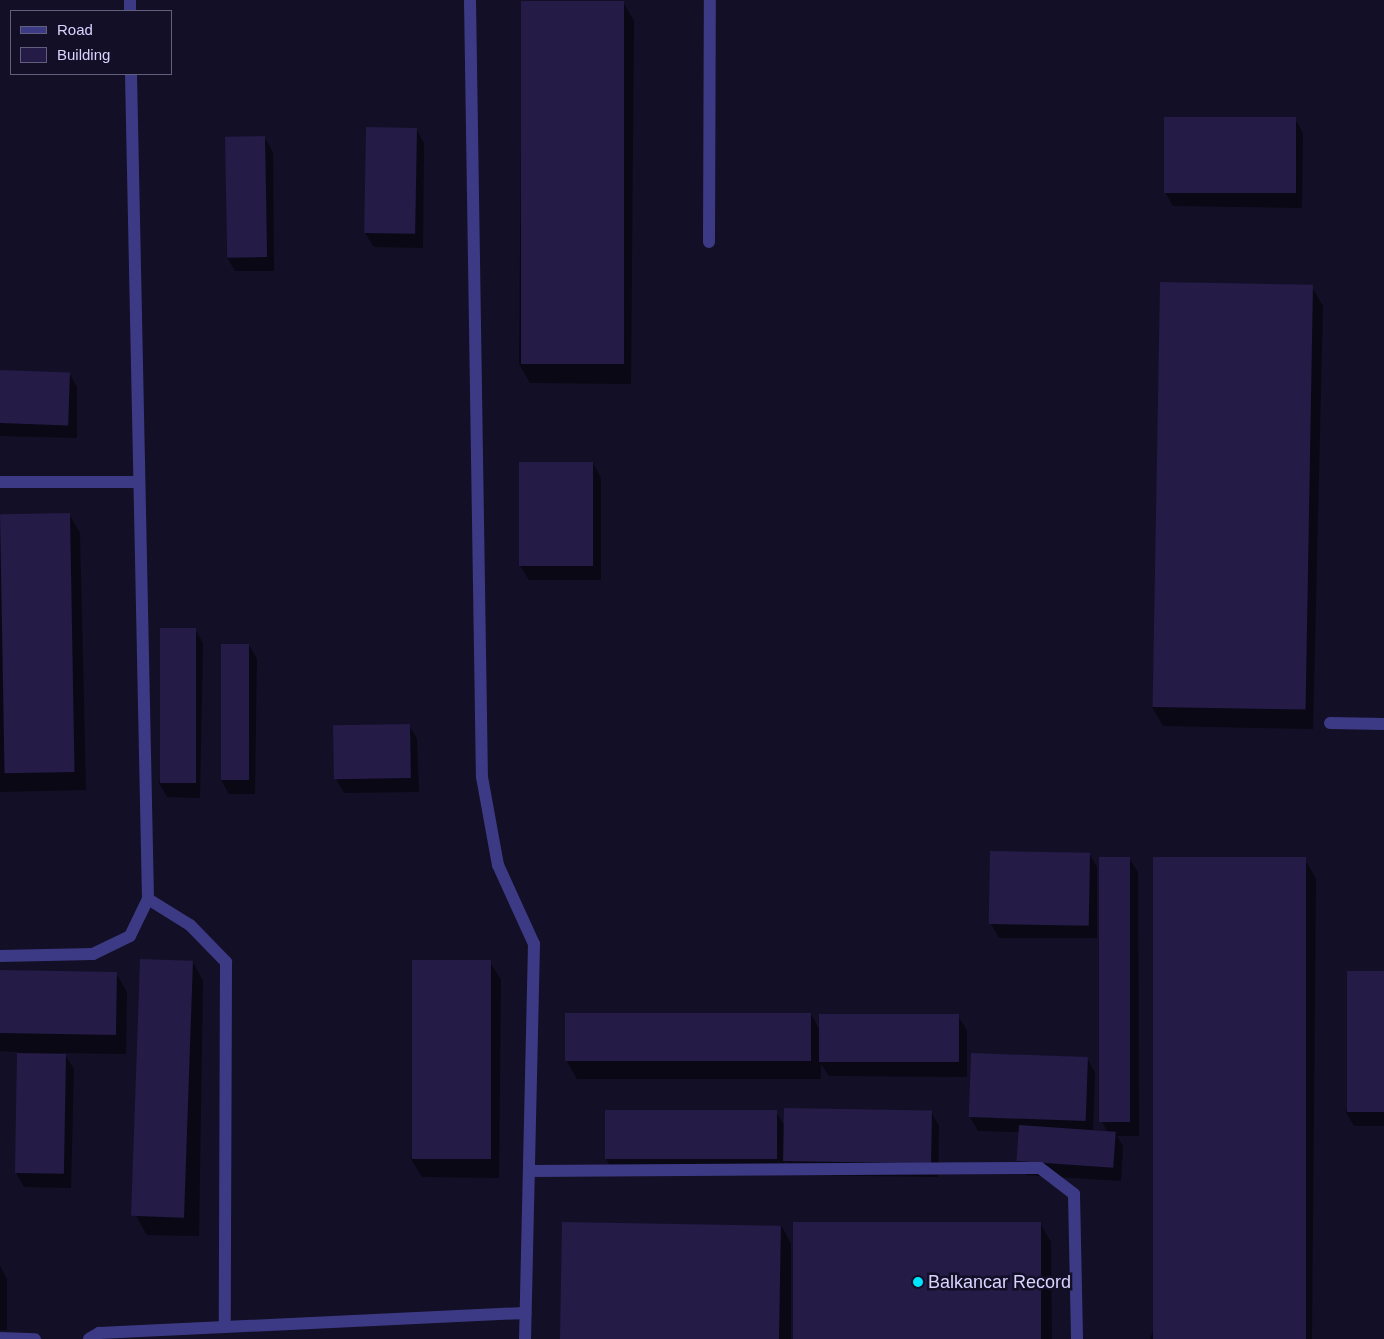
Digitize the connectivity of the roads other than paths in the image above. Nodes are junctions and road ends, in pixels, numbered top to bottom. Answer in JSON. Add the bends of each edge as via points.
{"nodes":[{"id":1,"x":470,"y":0,"type":"edge"},
{"id":2,"x":710,"y":0,"type":"edge"},
{"id":3,"x":131,"y":75,"type":"edge"},
{"id":4,"x":710,"y":242,"type":"dead end"},
{"id":5,"x":0,"y":482,"type":"edge"},
{"id":6,"x":139,"y":482,"type":"junction"},
{"id":7,"x":1330,"y":723,"type":"dead end"},
{"id":8,"x":1384,"y":724,"type":"edge"},
{"id":9,"x":148,"y":899,"type":"junction"},
{"id":10,"x":0,"y":956,"type":"edge"},
{"id":11,"x":529,"y":1171,"type":"junction"},
{"id":12,"x":526,"y":1313,"type":"junction"},
{"id":13,"x":225,"y":1327,"type":"junction"},
{"id":14,"x":0,"y":1338,"type":"edge"},
{"id":15,"x":35,"y":1339,"type":"edge"},
{"id":16,"x":89,"y":1339,"type":"edge"},
{"id":17,"x":525,"y":1339,"type":"edge"},
{"id":18,"x":1077,"y":1339,"type":"edge"}],
"edges":[{"from":1,"to":11,"type":"lane","via":[[482,777],[498,865],[534,944]]},
{"from":2,"to":4,"type":"lane"},
{"from":3,"to":6,"type":"lane"},
{"from":5,"to":6,"type":"lane"},
{"from":6,"to":9,"type":"lane"},
{"from":7,"to":8,"type":"lane"},
{"from":9,"to":10,"type":"lane","via":[[130,936],[93,954]]},
{"from":9,"to":13,"type":"lane","via":[[190,925],[226,962]]},
{"from":11,"to":12,"type":"lane"},
{"from":11,"to":18,"type":"lane","via":[[1040,1168],[1074,1194]]},
{"from":12,"to":13,"type":"lane"},
{"from":12,"to":17,"type":"lane"},
{"from":13,"to":16,"type":"lane","via":[[99,1333]]},
{"from":14,"to":15,"type":"lane"}]}
